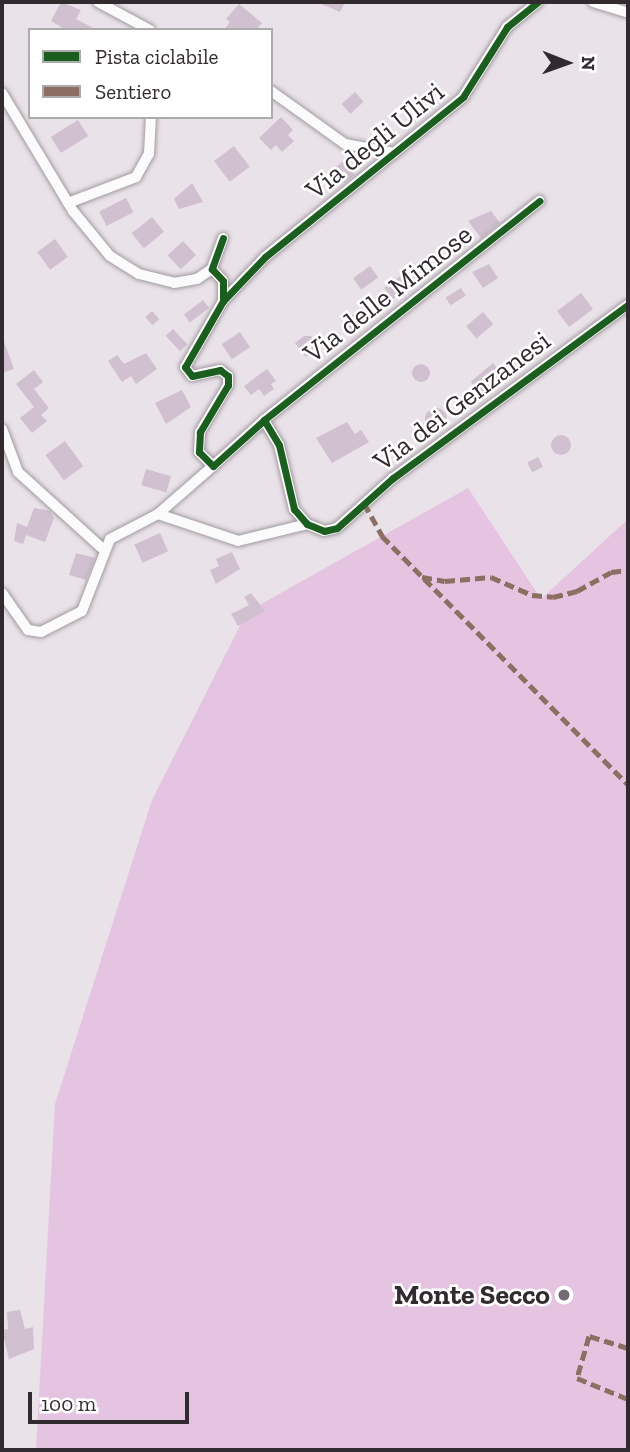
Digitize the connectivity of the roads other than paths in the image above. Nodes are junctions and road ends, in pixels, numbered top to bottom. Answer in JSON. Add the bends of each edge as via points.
{"nodes":[{"id":1,"x":98,"y":2,"type":"edge"},
{"id":2,"x":538,"y":2,"type":"edge"},
{"id":3,"x":593,"y":2,"type":"edge"},
{"id":4,"x":628,"y":13,"type":"edge"},
{"id":5,"x":151,"y":28,"type":"edge"},
{"id":6,"x":273,"y":92,"type":"edge"},
{"id":7,"x":2,"y":93,"type":"edge"},
{"id":8,"x":150,"y":119,"type":"edge"},
{"id":9,"x":394,"y":153,"type":"junction"},
{"id":10,"x":539,"y":201,"type":"dead end"},
{"id":11,"x":68,"y":203,"type":"junction"},
{"id":12,"x":223,"y":238,"type":"dead end"},
{"id":13,"x":212,"y":269,"type":"junction"},
{"id":14,"x":223,"y":301,"type":"junction"},
{"id":15,"x":628,"y":305,"type":"edge"},
{"id":16,"x":264,"y":420,"type":"junction"},
{"id":17,"x":2,"y":429,"type":"edge"},
{"id":18,"x":213,"y":466,"type":"junction"},
{"id":19,"x":158,"y":514,"type":"junction"},
{"id":20,"x":307,"y":524,"type":"junction"},
{"id":21,"x":103,"y":549,"type":"junction"},
{"id":22,"x":2,"y":593,"type":"edge"}],
"edges":[{"from":1,"to":5,"type":"street"},
{"from":2,"to":9,"type":"street","name":"Via degli Ulivi","via":[[507,27],[481,75],[463,97]]},
{"from":3,"to":4,"type":"street"},
{"from":6,"to":9,"type":"street","via":[[340,142]]},
{"from":7,"to":11,"type":"street"},
{"from":8,"to":11,"type":"street","via":[[150,151],[140,173],[121,186]]},
{"from":9,"to":14,"type":"street","name":"Via degli Ulivi","via":[[265,257]]},
{"from":10,"to":16,"type":"street","name":"Via delle Mimose"},
{"from":11,"to":13,"type":"street","via":[[104,250],[139,274],[183,283]]},
{"from":12,"to":13,"type":"street"},
{"from":13,"to":14,"type":"street","via":[[223,281]]},
{"from":14,"to":18,"type":"street","name":"Via degli Ulivi","via":[[185,367],[192,376],[220,370],[229,376],[198,440],[201,455]]},
{"from":15,"to":20,"type":"street","name":"Via dei Genzanesi","via":[[414,462],[337,528],[324,531]]},
{"from":16,"to":18,"type":"street","name":"Via delle Mimose"},
{"from":16,"to":20,"type":"street","via":[[281,450],[292,504]]},
{"from":17,"to":21,"type":"street","via":[[18,472]]},
{"from":18,"to":19,"type":"street","name":"Via delle Mimose"},
{"from":19,"to":20,"type":"street","via":[[238,541]]},
{"from":19,"to":21,"type":"street","name":"Via delle Mimose","via":[[119,533]]},
{"from":21,"to":22,"type":"street","via":[[82,611],[45,631],[28,630]]}]}
